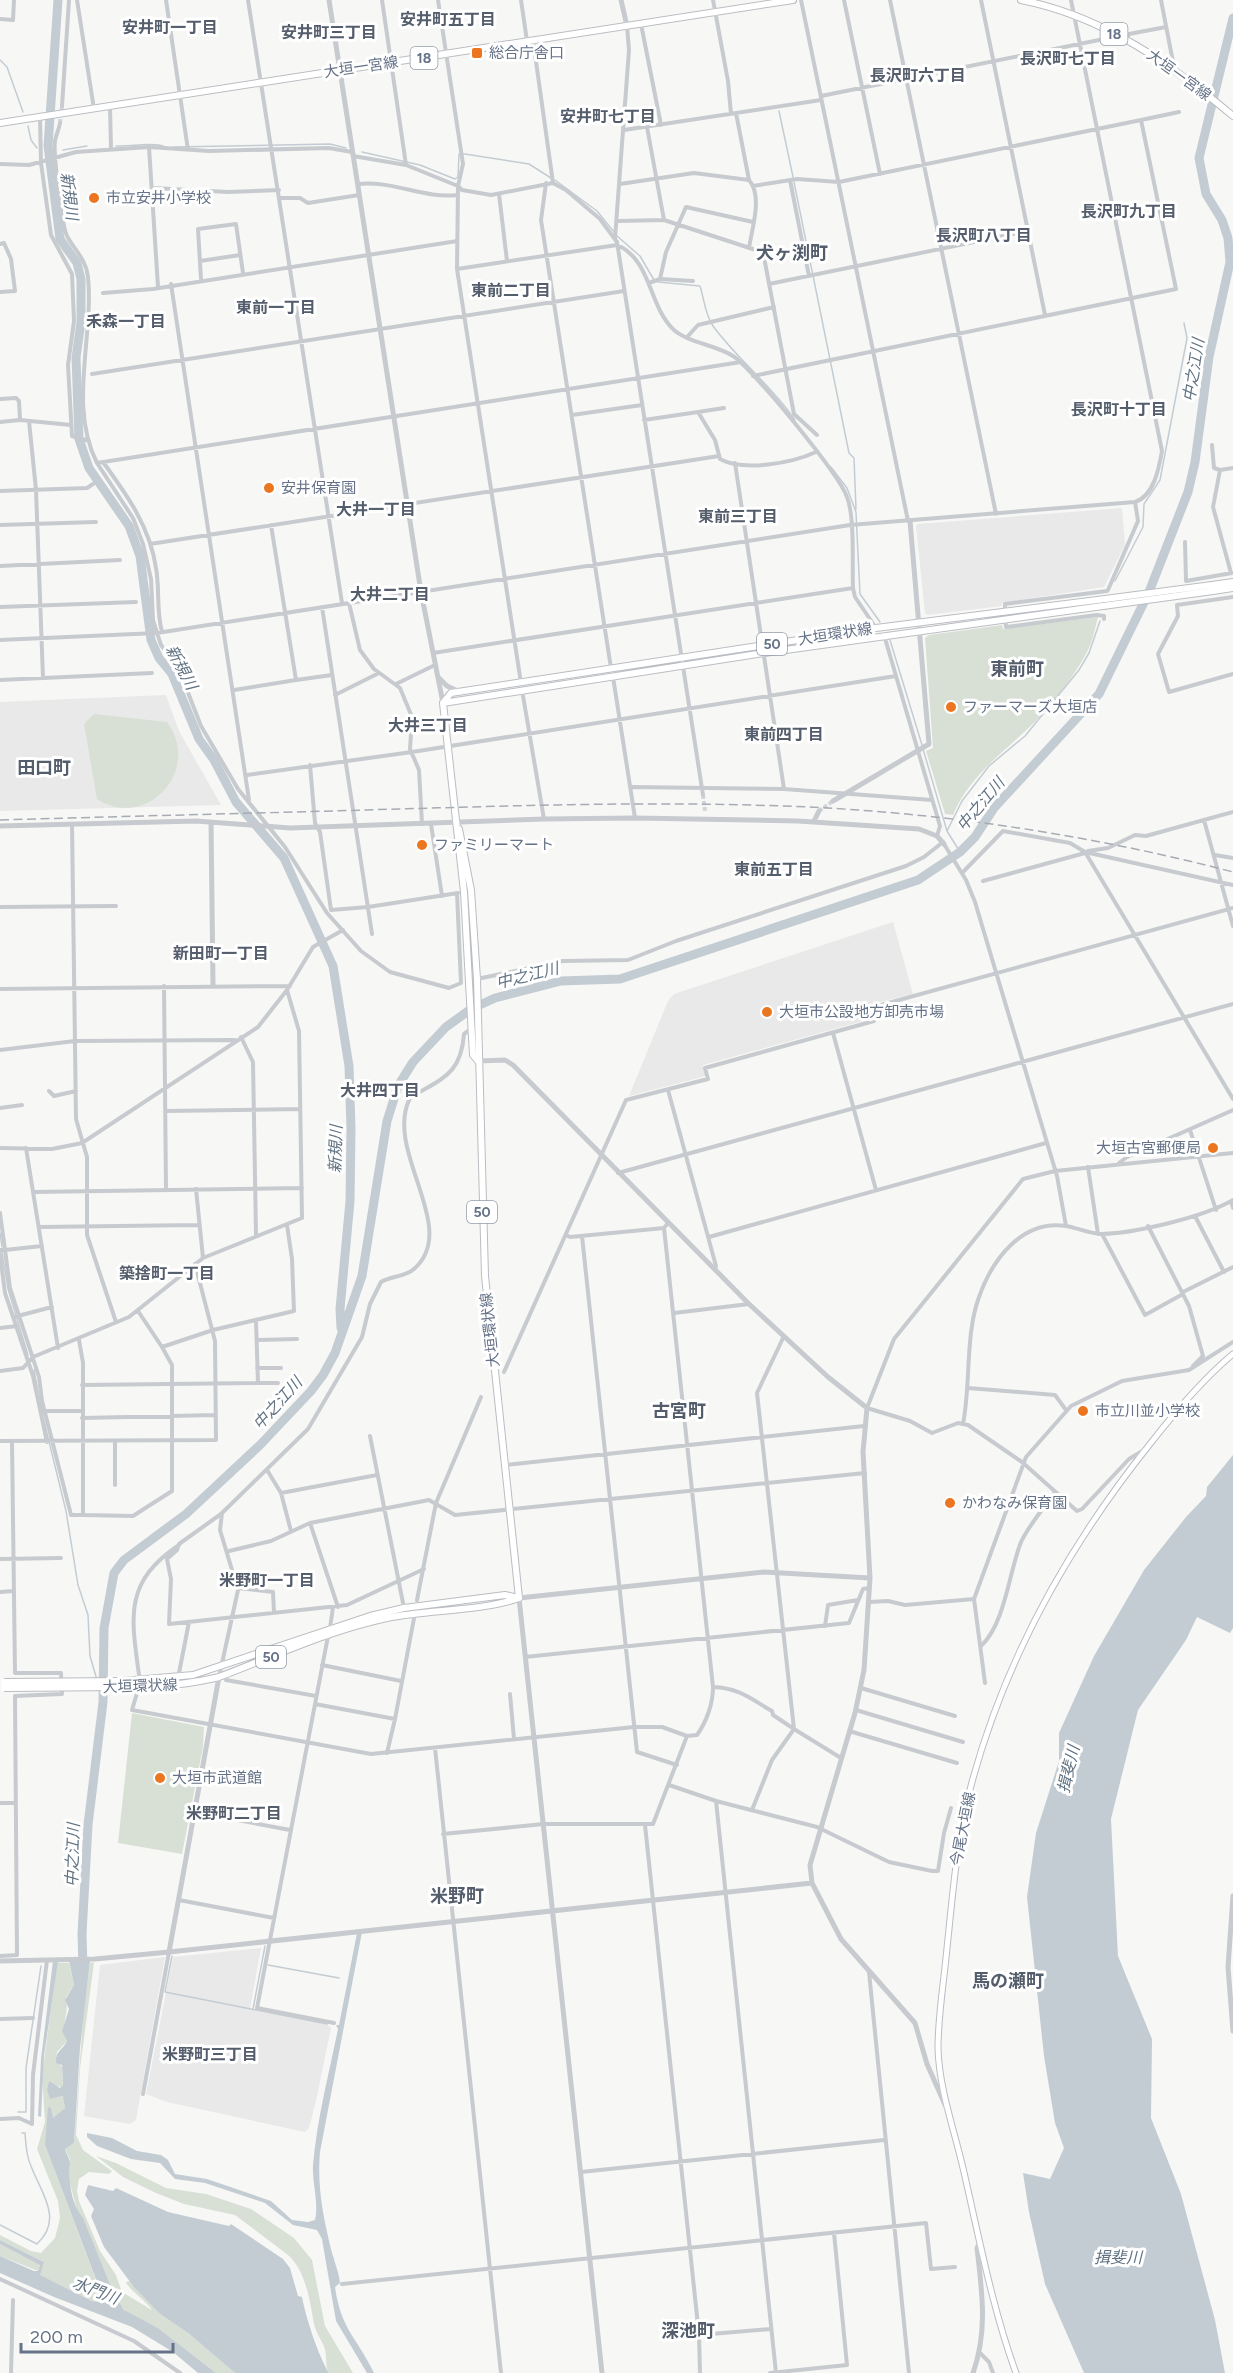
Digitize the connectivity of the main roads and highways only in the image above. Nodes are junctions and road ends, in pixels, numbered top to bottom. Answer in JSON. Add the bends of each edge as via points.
{"nodes":[{"id":1,"x":793,"y":0,"type":"edge"},
{"id":2,"x":1022,"y":0,"type":"edge"},
{"id":3,"x":1230,"y":114,"type":"edge"},
{"id":4,"x":0,"y":123,"type":"edge"},
{"id":5,"x":1233,"y":582,"type":"edge"},
{"id":6,"x":1212,"y":588,"type":"junction"},
{"id":7,"x":1233,"y":588,"type":"edge"},
{"id":8,"x":1005,"y":615,"type":"junction"},
{"id":9,"x":764,"y":649,"type":"junction"},
{"id":10,"x":522,"y":687,"type":"junction"},
{"id":11,"x":443,"y":703,"type":"junction"},
{"id":12,"x":456,"y":822,"type":"junction"},
{"id":13,"x":475,"y":983,"type":"junction"},
{"id":14,"x":1233,"y":1354,"type":"edge"},
{"id":15,"x":417,"y":1608,"type":"junction"},
{"id":16,"x":329,"y":1632,"type":"junction"},
{"id":17,"x":122,"y":1684,"type":"junction"},
{"id":18,"x":2,"y":1685,"type":"edge"},
{"id":19,"x":1017,"y":2373,"type":"edge"}],
"edges":[{"from":1,"to":4,"type":"main road","name":"大垣一宮線","number":"18"},
{"from":2,"to":3,"type":"main road","name":"大垣一宮線","number":"18","via":[[1074,16],[1126,39],[1171,66]]},
{"from":5,"to":6,"type":"main road","name":"大垣環状線","number":"50"},
{"from":6,"to":7,"type":"main road","name":"大垣環状線","number":"50"},
{"from":6,"to":8,"type":"main road","name":"大垣環状線","number":"50","bridge":true,"via":[[1106,597]]},
{"from":8,"to":9,"type":"main road","name":"大垣環状線","number":"50","via":[[921,631]]},
{"from":8,"to":9,"type":"main road","name":"大垣環状線","number":"50","via":[[876,628]]},
{"from":9,"to":10,"type":"main road","name":"大垣環状線","number":"50","via":[[683,666]]},
{"from":9,"to":10,"type":"main road","name":"大垣環状線","number":"50","via":[[681,657]]},
{"from":10,"to":11,"type":"main road","name":"大垣環状線","number":"50"},
{"from":10,"to":11,"type":"main road","name":"大垣環状線","number":"50","via":[[451,693]]},
{"from":11,"to":12,"type":"main road","name":"大垣環状線","number":"50"},
{"from":12,"to":13,"type":"main road","name":"大垣環状線","number":"50","via":[[461,893]]},
{"from":12,"to":13,"type":"main road","name":"大垣環状線","number":"50","via":[[471,890]]},
{"from":13,"to":15,"type":"main road","name":"大垣環状線","number":"50","via":[[485,1276],[519,1598],[506,1603]]},
{"from":14,"to":19,"type":"main road","name":"今尾大垣線","via":[[1204,1380],[1145,1450],[1075,1550],[1034,1619],[1006,1680],[973,1779],[956,1863],[939,2027],[940,2069],[1003,2334]]},
{"from":15,"to":16,"type":"main road","name":"大垣環状線","number":"50"},
{"from":15,"to":16,"type":"main road","name":"大垣環状線","number":"50","via":[[404,1608]]},
{"from":16,"to":17,"type":"main road","name":"大垣環状線","number":"50","via":[[193,1675]]},
{"from":16,"to":17,"type":"main road","name":"大垣環状線","number":"50","via":[[222,1678],[155,1687]]},
{"from":17,"to":18,"type":"main road","name":"大垣環状線","number":"50","bridge":true}]}
